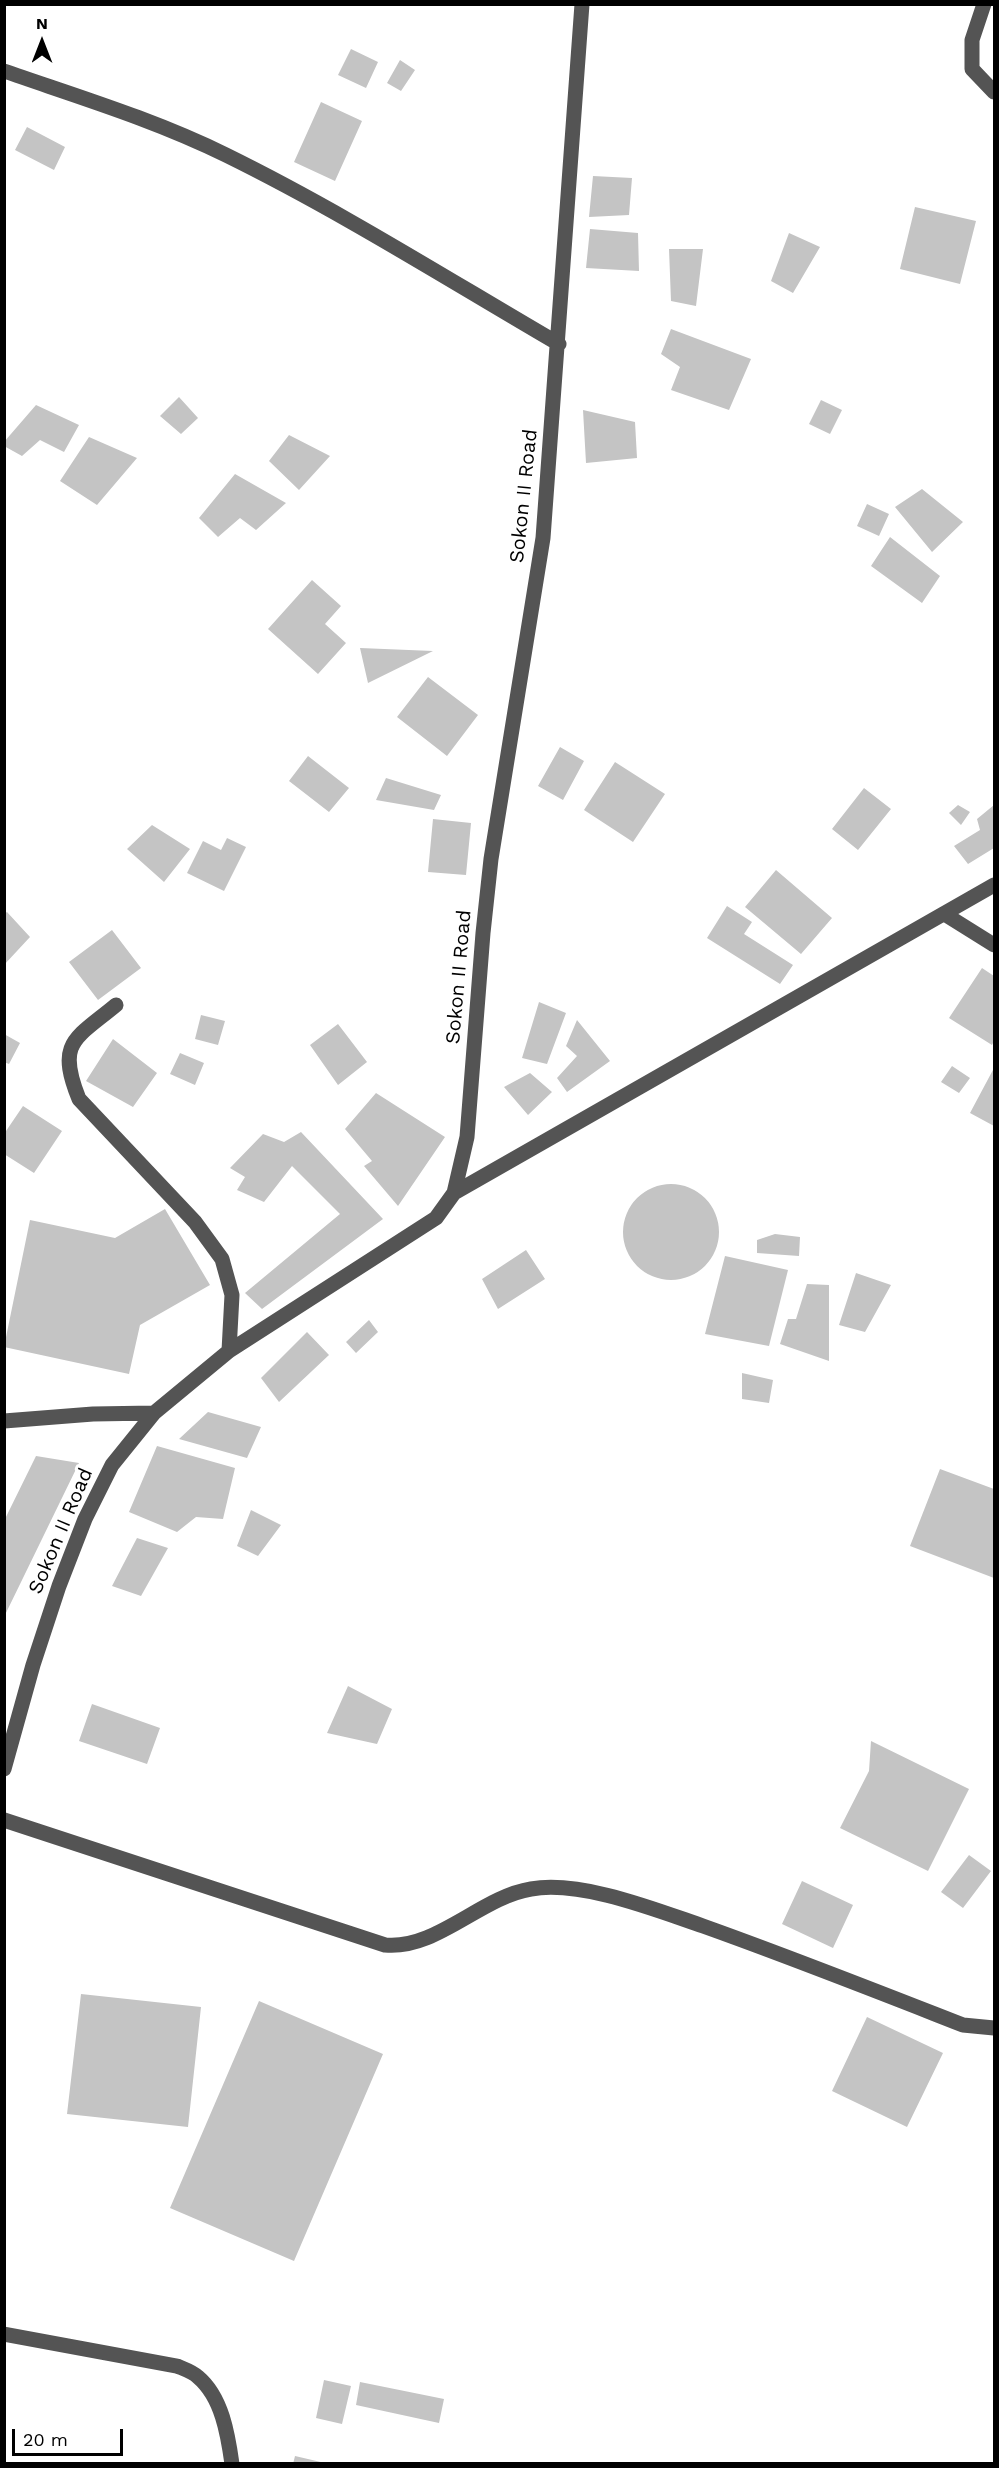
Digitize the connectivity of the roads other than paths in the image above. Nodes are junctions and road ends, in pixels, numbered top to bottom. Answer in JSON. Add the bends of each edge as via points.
{"nodes":[{"id":1,"x":582,"y":4,"type":"edge"},
{"id":2,"x":984,"y":4,"type":"edge"},
{"id":3,"x":4,"y":72,"type":"edge"},
{"id":4,"x":994,"y":93,"type":"edge"},
{"id":5,"x":559,"y":344,"type":"junction"},
{"id":6,"x":994,"y":885,"type":"edge"},
{"id":7,"x":946,"y":915,"type":"junction"},
{"id":8,"x":994,"y":945,"type":"edge"},
{"id":9,"x":116,"y":1005,"type":"dead end"},
{"id":10,"x":454,"y":1194,"type":"junction"},
{"id":11,"x":229,"y":1351,"type":"junction"},
{"id":12,"x":154,"y":1413,"type":"junction"},
{"id":13,"x":4,"y":1422,"type":"edge"},
{"id":14,"x":4,"y":1769,"type":"edge"},
{"id":15,"x":4,"y":1820,"type":"edge"},
{"id":16,"x":994,"y":2028,"type":"edge"},
{"id":17,"x":4,"y":2334,"type":"edge"},
{"id":18,"x":232,"y":2463,"type":"edge"}],
"edges":[{"from":1,"to":5,"type":"street","name":"Sokon II Road"},
{"from":2,"to":4,"type":"street","via":[[972,40],[972,69]]},
{"from":3,"to":5,"type":"street","via":[[147,120],[225,154]]},
{"from":5,"to":10,"type":"street","name":"Sokon II Road","via":[[543,538],[494,836],[467,1137]]},
{"from":6,"to":7,"type":"street"},
{"from":7,"to":8,"type":"street"},
{"from":7,"to":10,"type":"street"},
{"from":9,"to":11,"type":"street","via":[[74,1040],[68,1063],[70,1078],[79,1099],[195,1222],[222,1260],[232,1295]]},
{"from":10,"to":11,"type":"street","name":"Sokon II Road","via":[[436,1218]]},
{"from":11,"to":12,"type":"street","name":"Sokon II Road"},
{"from":12,"to":13,"type":"street"},
{"from":12,"to":14,"type":"street","name":"Sokon II Road","via":[[112,1465],[85,1519],[33,1665]]},
{"from":15,"to":16,"type":"street","via":[[398,1947],[532,1889],[592,1893],[634,1902],[764,1948],[963,2025]]},
{"from":17,"to":18,"type":"street","via":[[177,2366],[198,2376],[213,2393],[228,2434]]}]}
